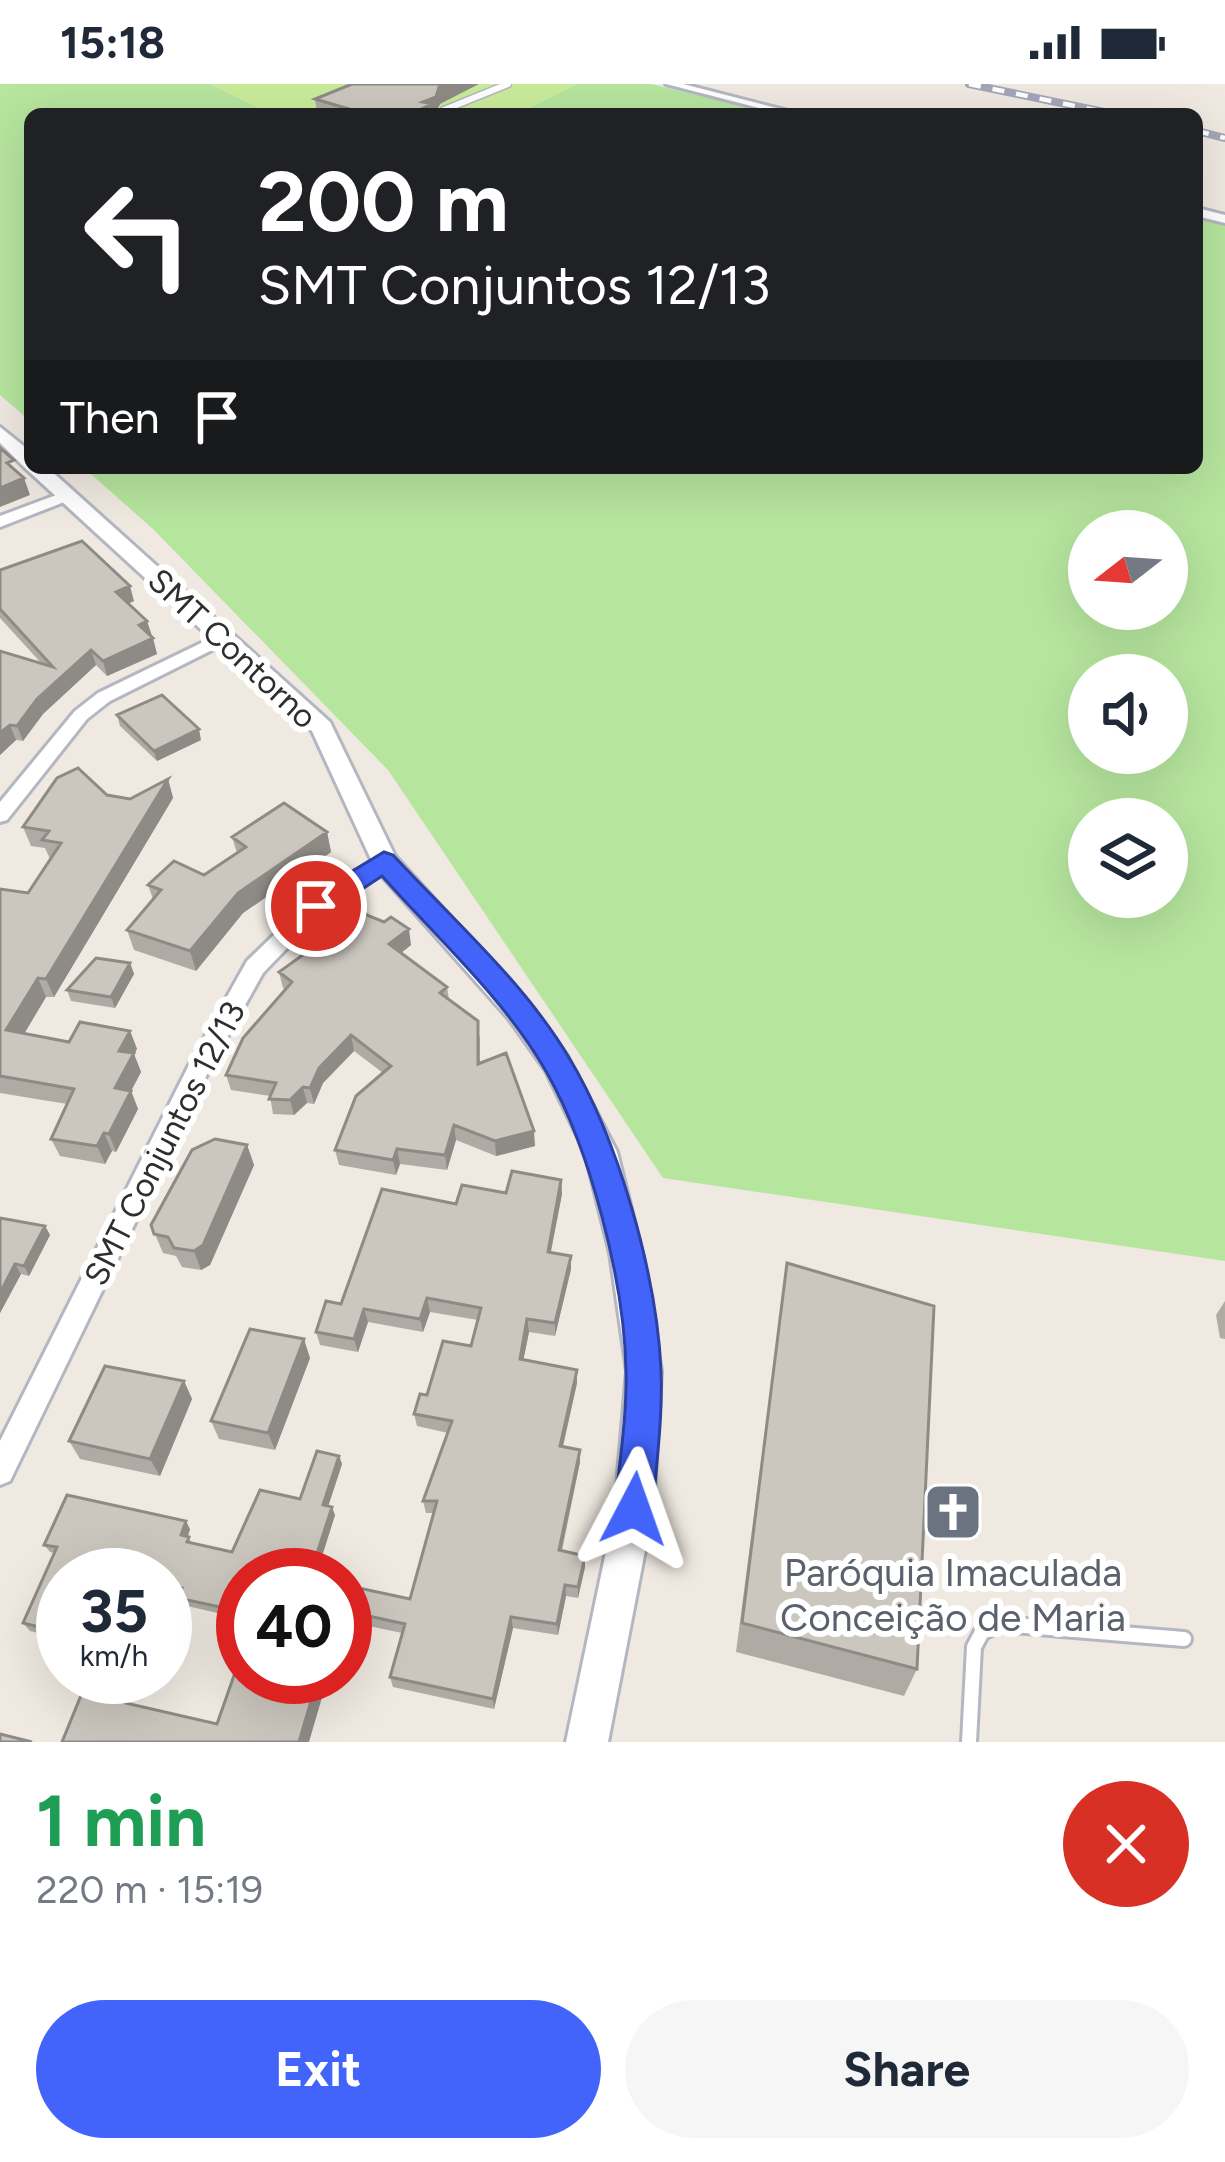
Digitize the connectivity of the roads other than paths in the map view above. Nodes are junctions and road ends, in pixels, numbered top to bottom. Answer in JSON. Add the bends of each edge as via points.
{"nodes":[{"id":1,"x":508,"y":84,"type":"edge"},
{"id":2,"x":671,"y":84,"type":"edge"},
{"id":3,"x":449,"y":108,"type":"edge"},
{"id":4,"x":769,"y":108,"type":"edge"},
{"id":5,"x":0,"y":434,"type":"edge"},
{"id":6,"x":24,"y":456,"type":"edge"},
{"id":7,"x":43,"y":474,"type":"edge"},
{"id":8,"x":67,"y":496,"type":"junction"},
{"id":9,"x":0,"y":522,"type":"edge"},
{"id":10,"x":224,"y":637,"type":"junction"},
{"id":11,"x":0,"y":815,"type":"edge"},
{"id":12,"x":384,"y":861,"type":"junction"},
{"id":13,"x":0,"y":1471,"type":"edge"},
{"id":14,"x":1184,"y":1639,"type":"dead end"},
{"id":15,"x":587,"y":1742,"type":"edge"},
{"id":16,"x":969,"y":1742,"type":"edge"}],
"edges":[{"from":1,"to":3,"type":"lane"},
{"from":2,"to":4,"type":"street"},
{"from":5,"to":6,"type":"street"},
{"from":7,"to":8,"type":"street","name":"SMT Contorno"},
{"from":8,"to":9,"type":"street"},
{"from":8,"to":10,"type":"street","name":"SMT Contorno"},
{"from":10,"to":11,"type":"street","via":[[80,715]]},
{"from":10,"to":12,"type":"street","name":"SMT Contorno","via":[[322,727]]},
{"from":12,"to":13,"type":"street","name":"SMT Conjuntos 12/13","via":[[316,906],[255,967]]},
{"from":12,"to":15,"type":"street","name":"SMT Contorno","via":[[557,1064],[601,1152],[626,1253],[644,1371],[634,1509]]},
{"from":14,"to":16,"type":"lane","via":[[1000,1624],[982,1632],[974,1647]]}]}
